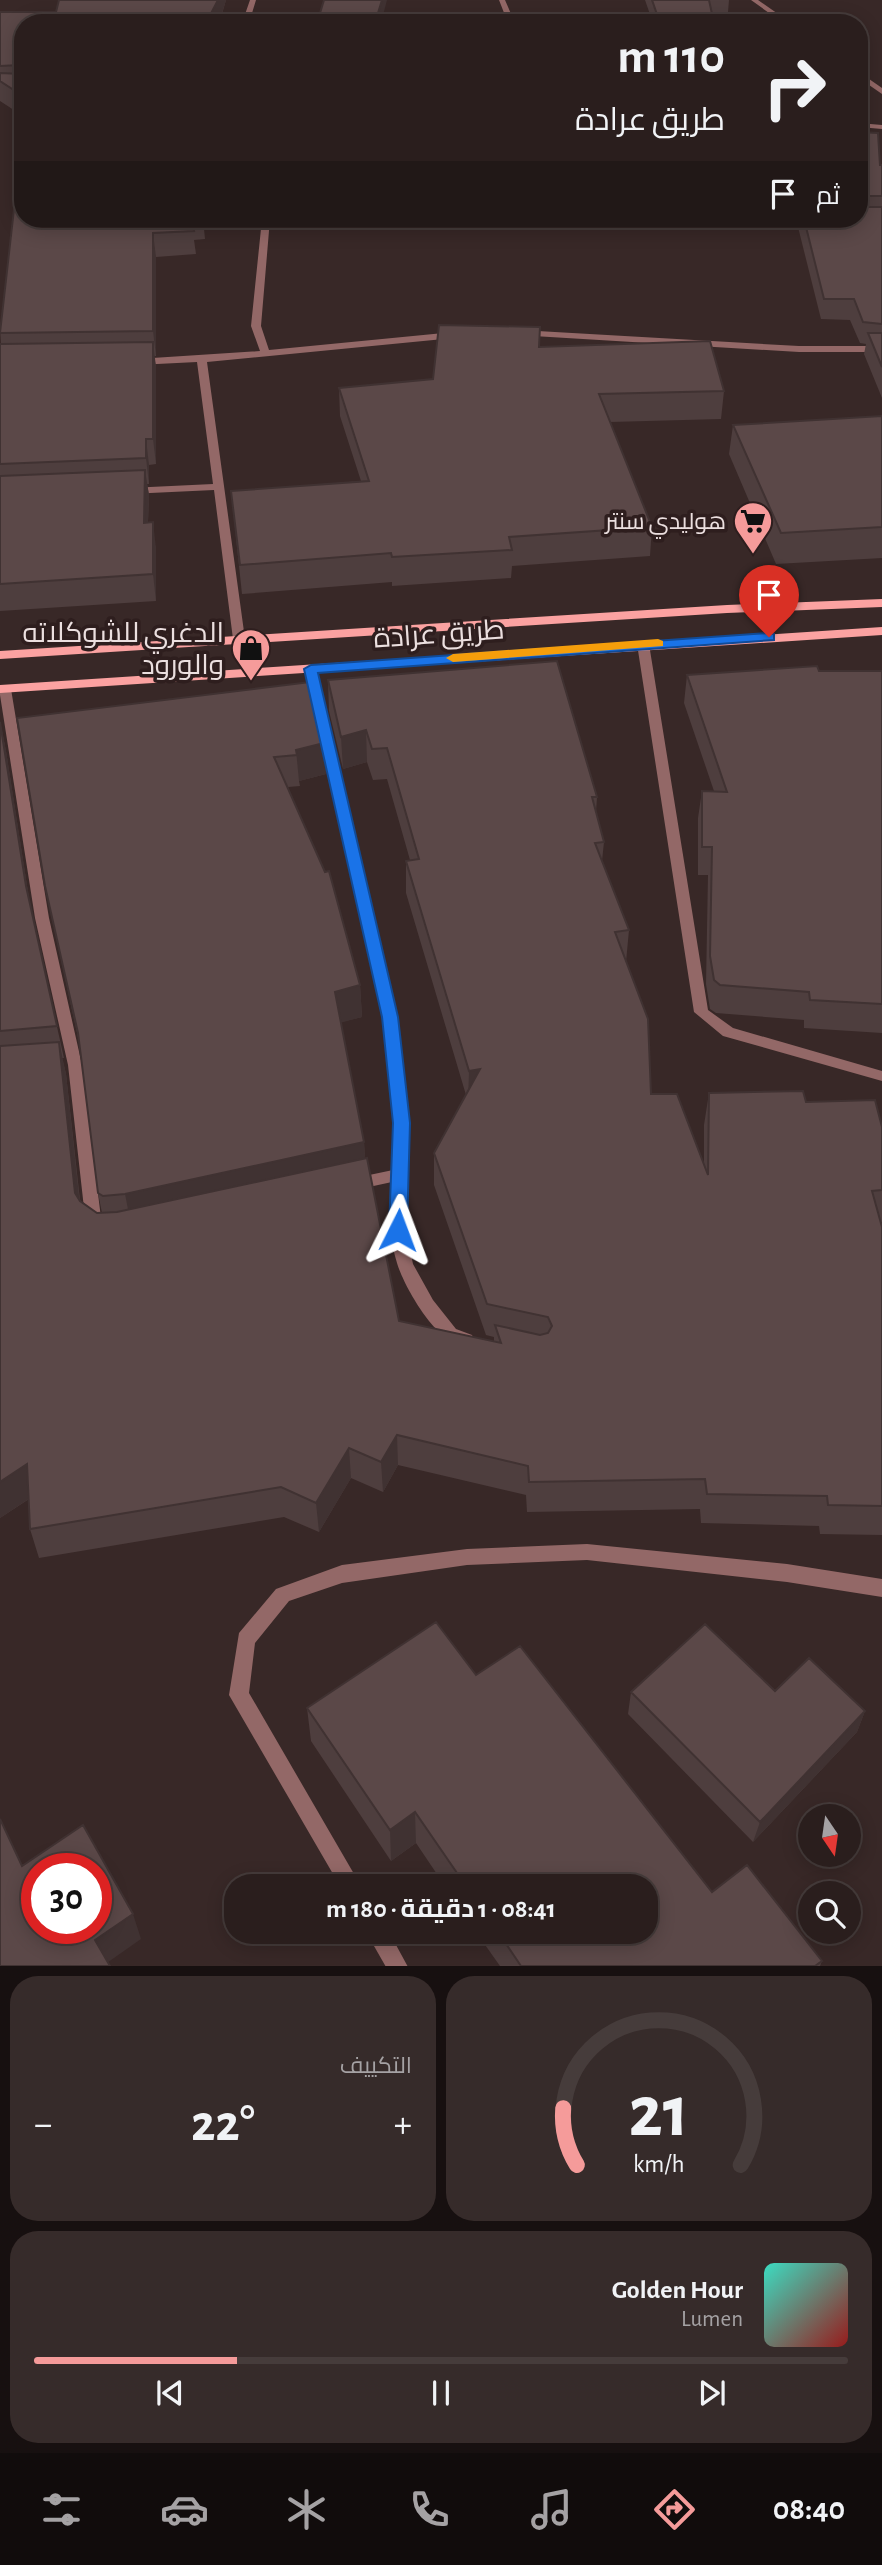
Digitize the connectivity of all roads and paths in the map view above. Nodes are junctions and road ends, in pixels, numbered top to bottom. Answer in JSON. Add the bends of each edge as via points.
{"nodes":[{"id":1,"x":754,"y":0,"type":"edge"},
{"id":2,"x":775,"y":14,"type":"edge"},
{"id":3,"x":868,"y":81,"type":"edge"},
{"id":4,"x":882,"y":92,"type":"edge"},
{"id":5,"x":265,"y":228,"type":"edge"},
{"id":6,"x":507,"y":333,"type":"edge"},
{"id":7,"x":469,"y":335,"type":"edge"},
{"id":8,"x":882,"y":349,"type":"edge"},
{"id":9,"x":267,"y":354,"type":"junction"},
{"id":10,"x":122,"y":362,"type":"edge"},
{"id":11,"x":202,"y":362,"type":"junction"},
{"id":12,"x":219,"y":487,"type":"junction"},
{"id":13,"x":123,"y":491,"type":"edge"},
{"id":14,"x":882,"y":603,"type":"edge"},
{"id":15,"x":882,"y":631,"type":"edge"},
{"id":16,"x":239,"y":639,"type":"junction"},
{"id":17,"x":643,"y":644,"type":"junction"},
{"id":18,"x":0,"y":655,"type":"edge"},
{"id":19,"x":311,"y":669,"type":"junction"},
{"id":20,"x":3,"y":689,"type":"edge"},
{"id":21,"x":882,"y":1076,"type":"edge"},
{"id":22,"x":398,"y":1174,"type":"junction"},
{"id":23,"x":345,"y":1186,"type":"edge"},
{"id":24,"x":105,"y":1237,"type":"edge"},
{"id":25,"x":485,"y":1345,"type":"edge"},
{"id":26,"x":882,"y":1588,"type":"edge"},
{"id":27,"x":344,"y":1874,"type":"edge"},
{"id":28,"x":384,"y":1944,"type":"edge"},
{"id":29,"x":398,"y":1966,"type":"edge"}],
"edges":[{"from":1,"to":2,"type":"street"},
{"from":3,"to":4,"type":"street"},
{"from":5,"to":9,"type":"street","via":[[256,326]]},
{"from":6,"to":8,"type":"street","via":[[799,349]]},
{"from":7,"to":9,"type":"street","via":[[393,338]]},
{"from":9,"to":11,"type":"street"},
{"from":10,"to":11,"type":"street"},
{"from":11,"to":12,"type":"street"},
{"from":12,"to":13,"type":"street"},
{"from":12,"to":16,"type":"street"},
{"from":14,"to":16,"type":"main road","name":"طريق عرادة"},
{"from":15,"to":17,"type":"main road","name":"طريق عرادة"},
{"from":16,"to":18,"type":"main road","name":"طريق عرادة"},
{"from":17,"to":19,"type":"main road","name":"طريق عرادة"},
{"from":17,"to":21,"type":"street","via":[[701,1012],[727,1032]]},
{"from":19,"to":20,"type":"main road","name":"طريق عرادة"},
{"from":19,"to":22,"type":"street","via":[[390,1017],[402,1123]]},
{"from":20,"to":24,"type":"street","via":[[93,1224]]},
{"from":22,"to":23,"type":"street"},
{"from":22,"to":25,"type":"street","via":[[398,1230],[405,1264],[427,1305],[450,1334]]},
{"from":26,"to":27,"type":"street","via":[[774,1572],[552,1552],[467,1557],[342,1574],[283,1595],[246,1639],[239,1695]]},
{"from":28,"to":29,"type":"street"}]}
